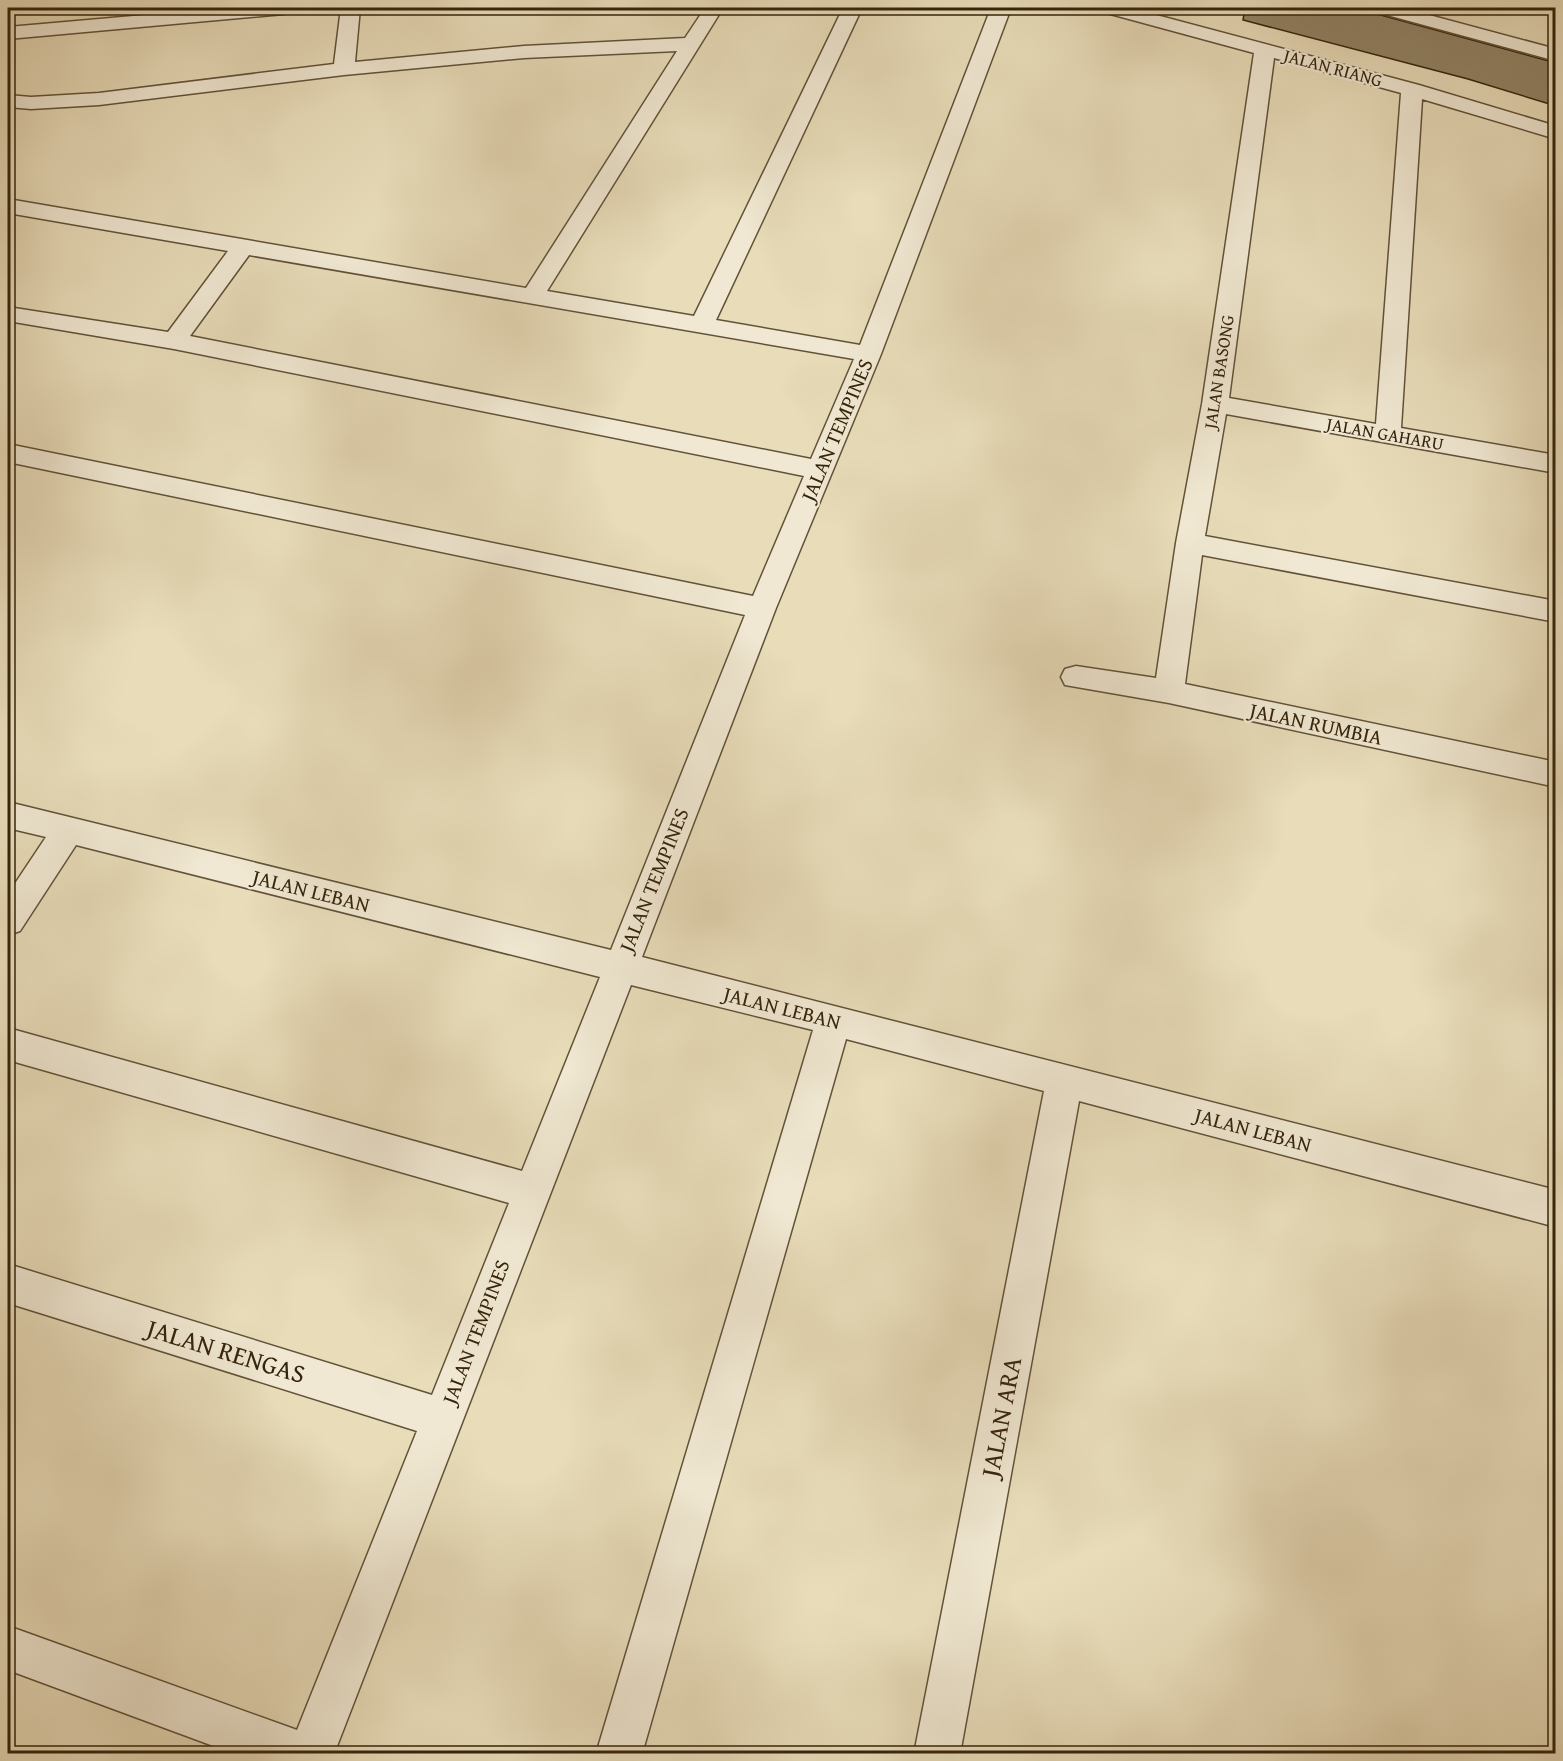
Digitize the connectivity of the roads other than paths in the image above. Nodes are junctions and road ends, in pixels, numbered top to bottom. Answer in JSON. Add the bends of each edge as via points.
{"nodes":[{"id":1,"x":284,"y":8,"type":"edge"},
{"id":2,"x":350,"y":8,"type":"edge"},
{"id":3,"x":714,"y":8,"type":"edge"},
{"id":4,"x":853,"y":8,"type":"edge"},
{"id":5,"x":1001,"y":8,"type":"edge"},
{"id":6,"x":1110,"y":8,"type":"edge"},
{"id":7,"x":1383,"y":8,"type":"edge"},
{"id":8,"x":1159,"y":14,"type":"edge"},
{"id":9,"x":8,"y":33,"type":"edge"},
{"id":10,"x":692,"y":44,"type":"junction"},
{"id":11,"x":1265,"y":50,"type":"junction"},
{"id":12,"x":1556,"y":55,"type":"edge"},
{"id":13,"x":344,"y":69,"type":"junction"},
{"id":14,"x":1412,"y":89,"type":"junction"},
{"id":15,"x":8,"y":100,"type":"edge"},
{"id":16,"x":1556,"y":133,"type":"edge"},
{"id":17,"x":8,"y":206,"type":"edge"},
{"id":18,"x":242,"y":248,"type":"junction"},
{"id":19,"x":533,"y":295,"type":"junction"},
{"id":20,"x":8,"y":314,"type":"edge"},
{"id":21,"x":701,"y":326,"type":"junction"},
{"id":22,"x":174,"y":341,"type":"junction"},
{"id":23,"x":869,"y":354,"type":"junction"},
{"id":24,"x":1215,"y":404,"type":"junction"},
{"id":25,"x":1388,"y":435,"type":"junction"},
{"id":26,"x":8,"y":453,"type":"edge"},
{"id":27,"x":1556,"y":464,"type":"edge"},
{"id":28,"x":821,"y":470,"type":"junction"},
{"id":29,"x":1190,"y":543,"type":"junction"},
{"id":30,"x":762,"y":608,"type":"junction"},
{"id":31,"x":1556,"y":612,"type":"edge"},
{"id":32,"x":1076,"y":677,"type":"dead end"},
{"id":33,"x":1169,"y":692,"type":"junction"},
{"id":34,"x":1556,"y":775,"type":"edge"},
{"id":35,"x":8,"y":815,"type":"edge"},
{"id":36,"x":69,"y":830,"type":"junction"},
{"id":37,"x":8,"y":921,"type":"edge"},
{"id":38,"x":619,"y":969,"type":"junction"},
{"id":39,"x":834,"y":1020,"type":"junction"},
{"id":40,"x":8,"y":1044,"type":"edge"},
{"id":41,"x":1064,"y":1081,"type":"junction"},
{"id":42,"x":530,"y":1191,"type":"junction"},
{"id":43,"x":1556,"y":1209,"type":"edge"},
{"id":44,"x":8,"y":1283,"type":"edge"},
{"id":45,"x":444,"y":1419,"type":"junction"},
{"id":46,"x":8,"y":1648,"type":"edge"},
{"id":47,"x":300,"y":1754,"type":"edge"},
{"id":48,"x":311,"y":1754,"type":"edge"},
{"id":49,"x":619,"y":1754,"type":"edge"},
{"id":50,"x":937,"y":1754,"type":"edge"}],
"edges":[{"from":1,"to":9,"type":"street"},
{"from":2,"to":13,"type":"street"},
{"from":3,"to":10,"type":"street"},
{"from":4,"to":21,"type":"street"},
{"from":5,"to":23,"type":"street","name":"JALAN TEMPINES"},
{"from":6,"to":8,"type":"street","name":"JALAN RIANG"},
{"from":7,"to":12,"type":"street"},
{"from":8,"to":11,"type":"street","name":"JALAN RIANG"},
{"from":10,"to":13,"type":"street","via":[[524,52]]},
{"from":10,"to":19,"type":"street"},
{"from":11,"to":14,"type":"street","name":"JALAN RIANG"},
{"from":11,"to":24,"type":"street","name":"JALAN BASONG"},
{"from":13,"to":15,"type":"street","via":[[99,99],[31,103]]},
{"from":14,"to":16,"type":"street","name":"JALAN RIANG"},
{"from":14,"to":25,"type":"street"},
{"from":17,"to":18,"type":"street"},
{"from":18,"to":19,"type":"street"},
{"from":18,"to":22,"type":"street"},
{"from":19,"to":21,"type":"street"},
{"from":20,"to":22,"type":"street"},
{"from":21,"to":23,"type":"street"},
{"from":22,"to":28,"type":"street"},
{"from":23,"to":28,"type":"street","name":"JALAN TEMPINES"},
{"from":24,"to":25,"type":"street","name":"JALAN GAHARU"},
{"from":24,"to":29,"type":"street","name":"JALAN BASONG"},
{"from":25,"to":27,"type":"street","name":"JALAN GAHARU"},
{"from":26,"to":30,"type":"street"},
{"from":28,"to":30,"type":"street","name":"JALAN TEMPINES"},
{"from":29,"to":31,"type":"street"},
{"from":29,"to":33,"type":"street","name":"JALAN BASONG"},
{"from":30,"to":38,"type":"street","name":"JALAN TEMPINES"},
{"from":32,"to":33,"type":"street","name":"JALAN RUMBIA"},
{"from":33,"to":34,"type":"street","name":"JALAN RUMBIA"},
{"from":35,"to":36,"type":"street","name":"JALAN LEBAN"},
{"from":36,"to":37,"type":"street"},
{"from":36,"to":38,"type":"street","name":"JALAN LEBAN"},
{"from":38,"to":39,"type":"street","name":"JALAN LEBAN"},
{"from":38,"to":42,"type":"street","name":"JALAN TEMPINES"},
{"from":39,"to":41,"type":"street","name":"JALAN LEBAN"},
{"from":39,"to":49,"type":"street"},
{"from":40,"to":42,"type":"street"},
{"from":41,"to":43,"type":"street","name":"JALAN LEBAN"},
{"from":41,"to":50,"type":"street","name":"JALAN ARA"},
{"from":42,"to":45,"type":"street","name":"JALAN TEMPINES"},
{"from":44,"to":45,"type":"street","name":"JALAN RENGAS"},
{"from":45,"to":48,"type":"street","name":"JALAN TEMPINES"},
{"from":46,"to":47,"type":"street"}]}
